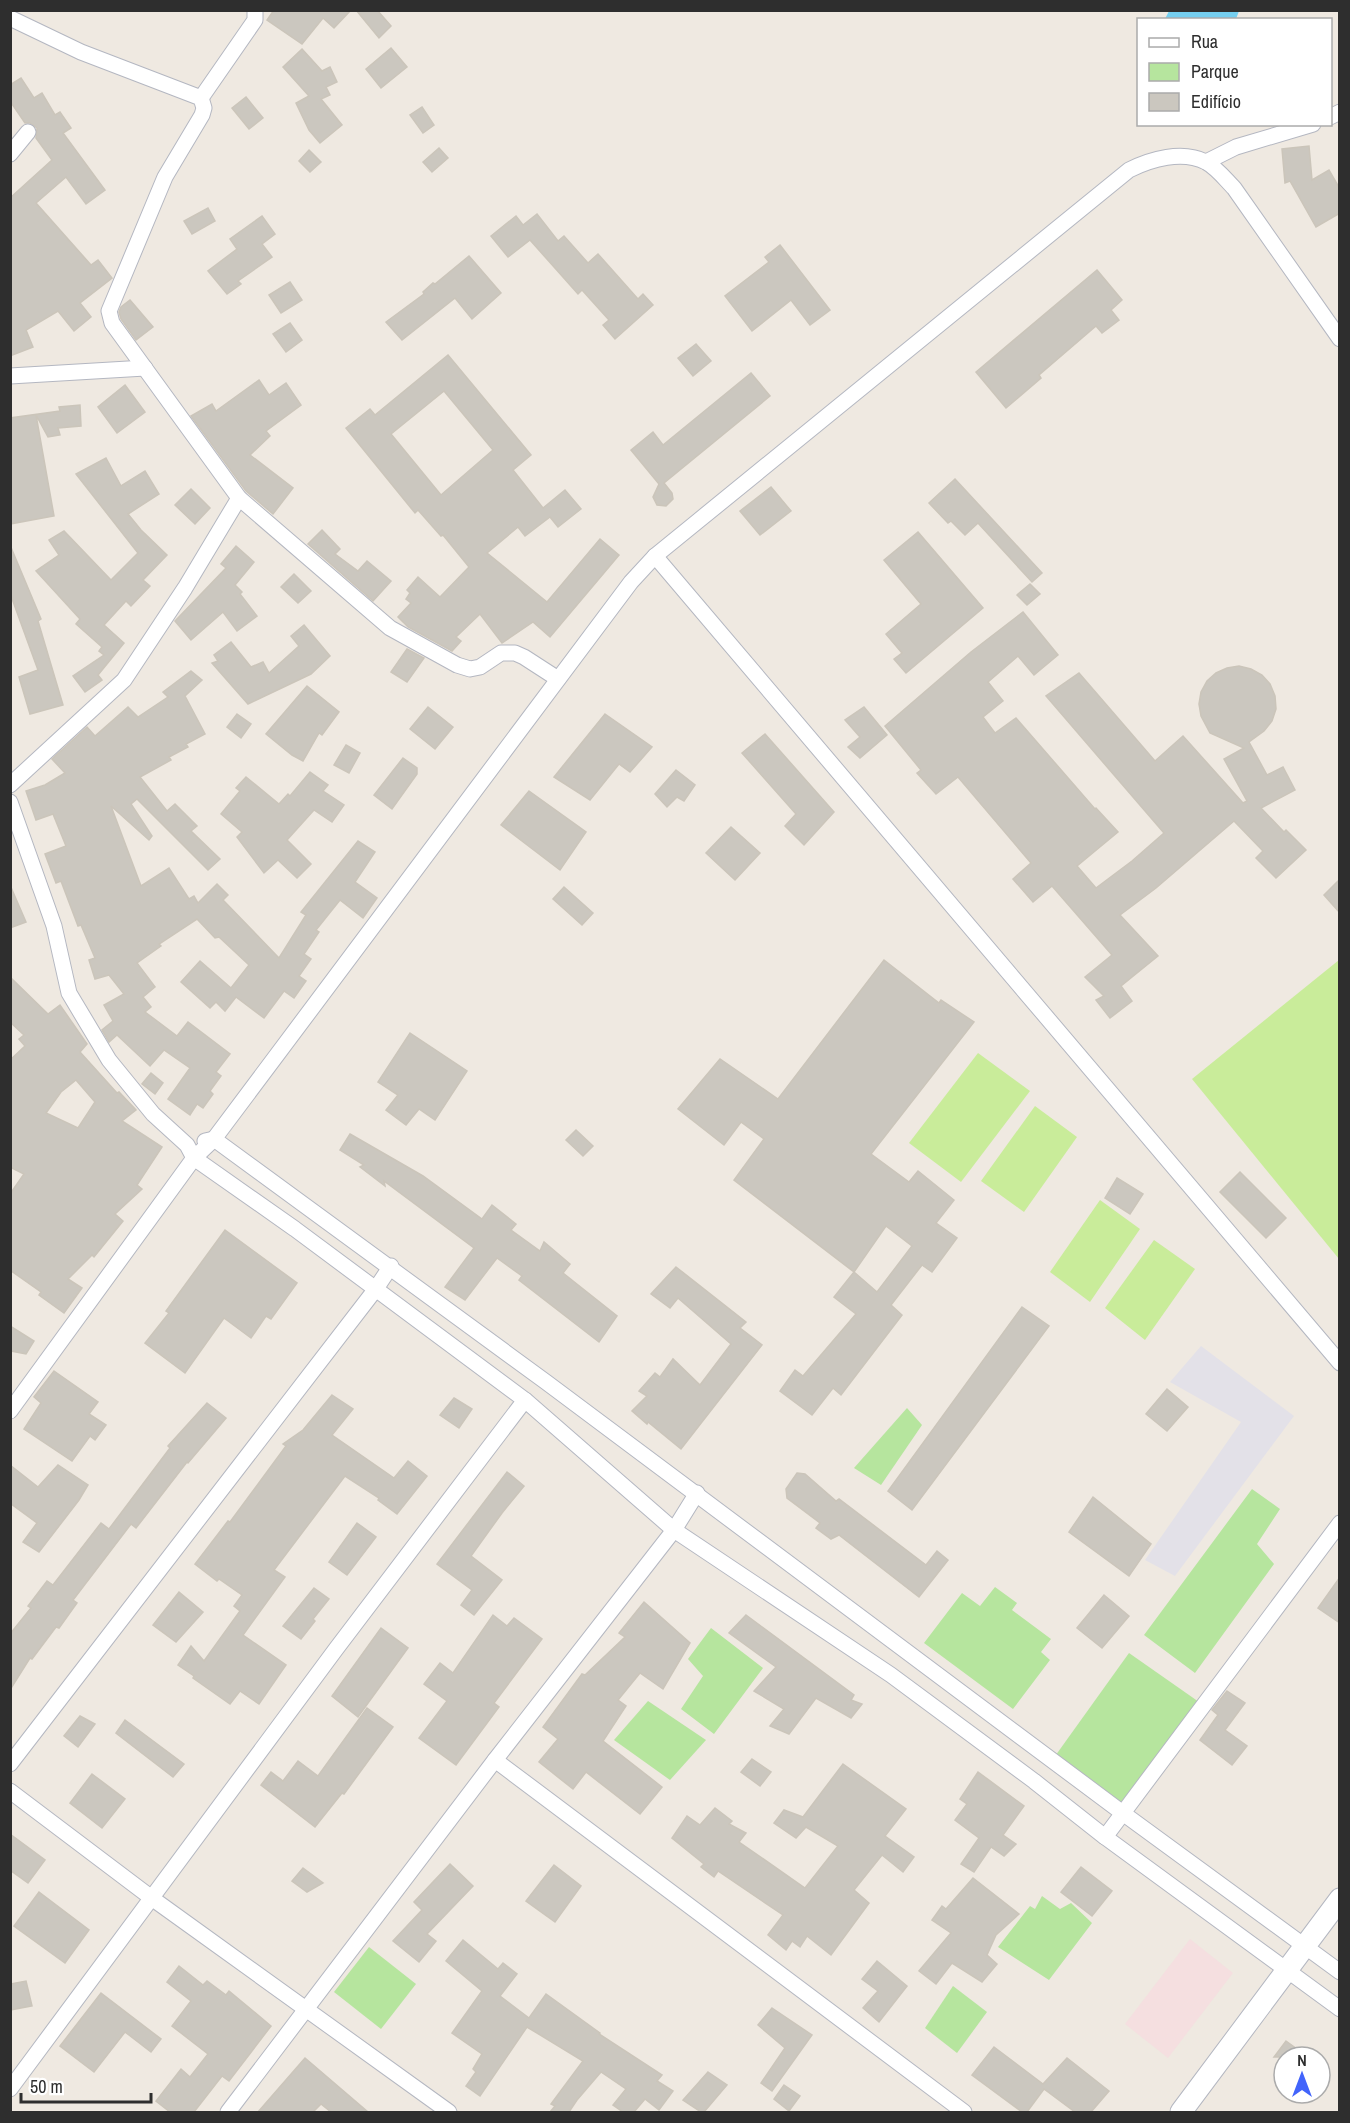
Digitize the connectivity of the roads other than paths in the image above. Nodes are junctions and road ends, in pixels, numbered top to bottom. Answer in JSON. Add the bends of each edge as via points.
{"nodes":[{"id":1,"x":255,"y":10,"type":"edge"},
{"id":2,"x":10,"y":18,"type":"edge"},
{"id":3,"x":201,"y":98,"type":"junction"},
{"id":4,"x":1305,"y":126,"type":"edge"},
{"id":5,"x":28,"y":132,"type":"dead end"},
{"id":6,"x":10,"y":154,"type":"edge"},
{"id":7,"x":1206,"y":162,"type":"junction"},
{"id":8,"x":1340,"y":339,"type":"edge"},
{"id":9,"x":145,"y":368,"type":"junction"},
{"id":10,"x":10,"y":376,"type":"edge"},
{"id":11,"x":239,"y":498,"type":"junction"},
{"id":12,"x":655,"y":556,"type":"junction"},
{"id":13,"x":558,"y":679,"type":"junction"},
{"id":14,"x":10,"y":784,"type":"edge"},
{"id":15,"x":10,"y":802,"type":"edge"},
{"id":16,"x":214,"y":1139,"type":"junction"},
{"id":17,"x":191,"y":1151,"type":"junction"},
{"id":18,"x":391,"y":1266,"type":"junction"},
{"id":19,"x":375,"y":1290,"type":"junction"},
{"id":20,"x":1340,"y":1363,"type":"edge"},
{"id":21,"x":525,"y":1400,"type":"junction"},
{"id":22,"x":10,"y":1411,"type":"edge"},
{"id":23,"x":697,"y":1493,"type":"junction"},
{"id":24,"x":1340,"y":1523,"type":"edge"},
{"id":25,"x":674,"y":1530,"type":"junction"},
{"id":26,"x":495,"y":1760,"type":"junction"},
{"id":27,"x":10,"y":1764,"type":"edge"},
{"id":28,"x":10,"y":1791,"type":"edge"},
{"id":29,"x":1124,"y":1814,"type":"junction"},
{"id":30,"x":1105,"y":1837,"type":"junction"},
{"id":31,"x":153,"y":1899,"type":"junction"},
{"id":32,"x":1340,"y":1899,"type":"edge"},
{"id":33,"x":1304,"y":1945,"type":"junction"},
{"id":34,"x":1287,"y":1971,"type":"junction"},
{"id":35,"x":1340,"y":1972,"type":"edge"},
{"id":36,"x":307,"y":2008,"type":"junction"},
{"id":37,"x":1340,"y":2009,"type":"edge"},
{"id":38,"x":10,"y":2089,"type":"edge"},
{"id":39,"x":228,"y":2112,"type":"edge"},
{"id":40,"x":449,"y":2112,"type":"edge"},
{"id":41,"x":964,"y":2112,"type":"edge"},
{"id":42,"x":1181,"y":2112,"type":"edge"}],
"edges":[{"from":1,"to":3,"type":"street","via":[[255,20]]},
{"from":2,"to":3,"type":"street","via":[[81,52]]},
{"from":3,"to":9,"type":"street","via":[[202,115],[165,177],[109,310],[112,323]]},
{"from":4,"to":7,"type":"street","via":[[1236,147]]},
{"from":5,"to":6,"type":"street"},
{"from":7,"to":8,"type":"street","via":[[1234,188]]},
{"from":7,"to":12,"type":"street","via":[[1170,157],[1129,170]]},
{"from":9,"to":10,"type":"street"},
{"from":9,"to":11,"type":"street"},
{"from":11,"to":13,"type":"street","via":[[390,628],[470,669],[501,653],[515,653]]},
{"from":11,"to":14,"type":"street","via":[[124,680]]},
{"from":12,"to":13,"type":"street"},
{"from":12,"to":20,"type":"street"},
{"from":13,"to":16,"type":"street"},
{"from":15,"to":17,"type":"street","via":[[54,926],[69,993],[109,1060],[153,1114]]},
{"from":16,"to":17,"type":"street"},
{"from":16,"to":18,"type":"street"},
{"from":17,"to":19,"type":"street"},
{"from":17,"to":22,"type":"street"},
{"from":18,"to":19,"type":"street"},
{"from":18,"to":23,"type":"street"},
{"from":19,"to":21,"type":"street"},
{"from":19,"to":27,"type":"street"},
{"from":21,"to":25,"type":"street"},
{"from":21,"to":31,"type":"street"},
{"from":23,"to":25,"type":"street"},
{"from":23,"to":29,"type":"street"},
{"from":24,"to":29,"type":"street"},
{"from":25,"to":26,"type":"street"},
{"from":25,"to":30,"type":"street","via":[[891,1676]]},
{"from":26,"to":36,"type":"street"},
{"from":26,"to":41,"type":"street"},
{"from":28,"to":31,"type":"street"},
{"from":29,"to":30,"type":"street"},
{"from":29,"to":33,"type":"street"},
{"from":30,"to":34,"type":"street"},
{"from":31,"to":36,"type":"street"},
{"from":31,"to":38,"type":"street"},
{"from":32,"to":33,"type":"main road"},
{"from":33,"to":34,"type":"main road"},
{"from":33,"to":35,"type":"street"},
{"from":34,"to":37,"type":"street"},
{"from":34,"to":42,"type":"main road"},
{"from":36,"to":39,"type":"street"},
{"from":36,"to":40,"type":"street"}]}
